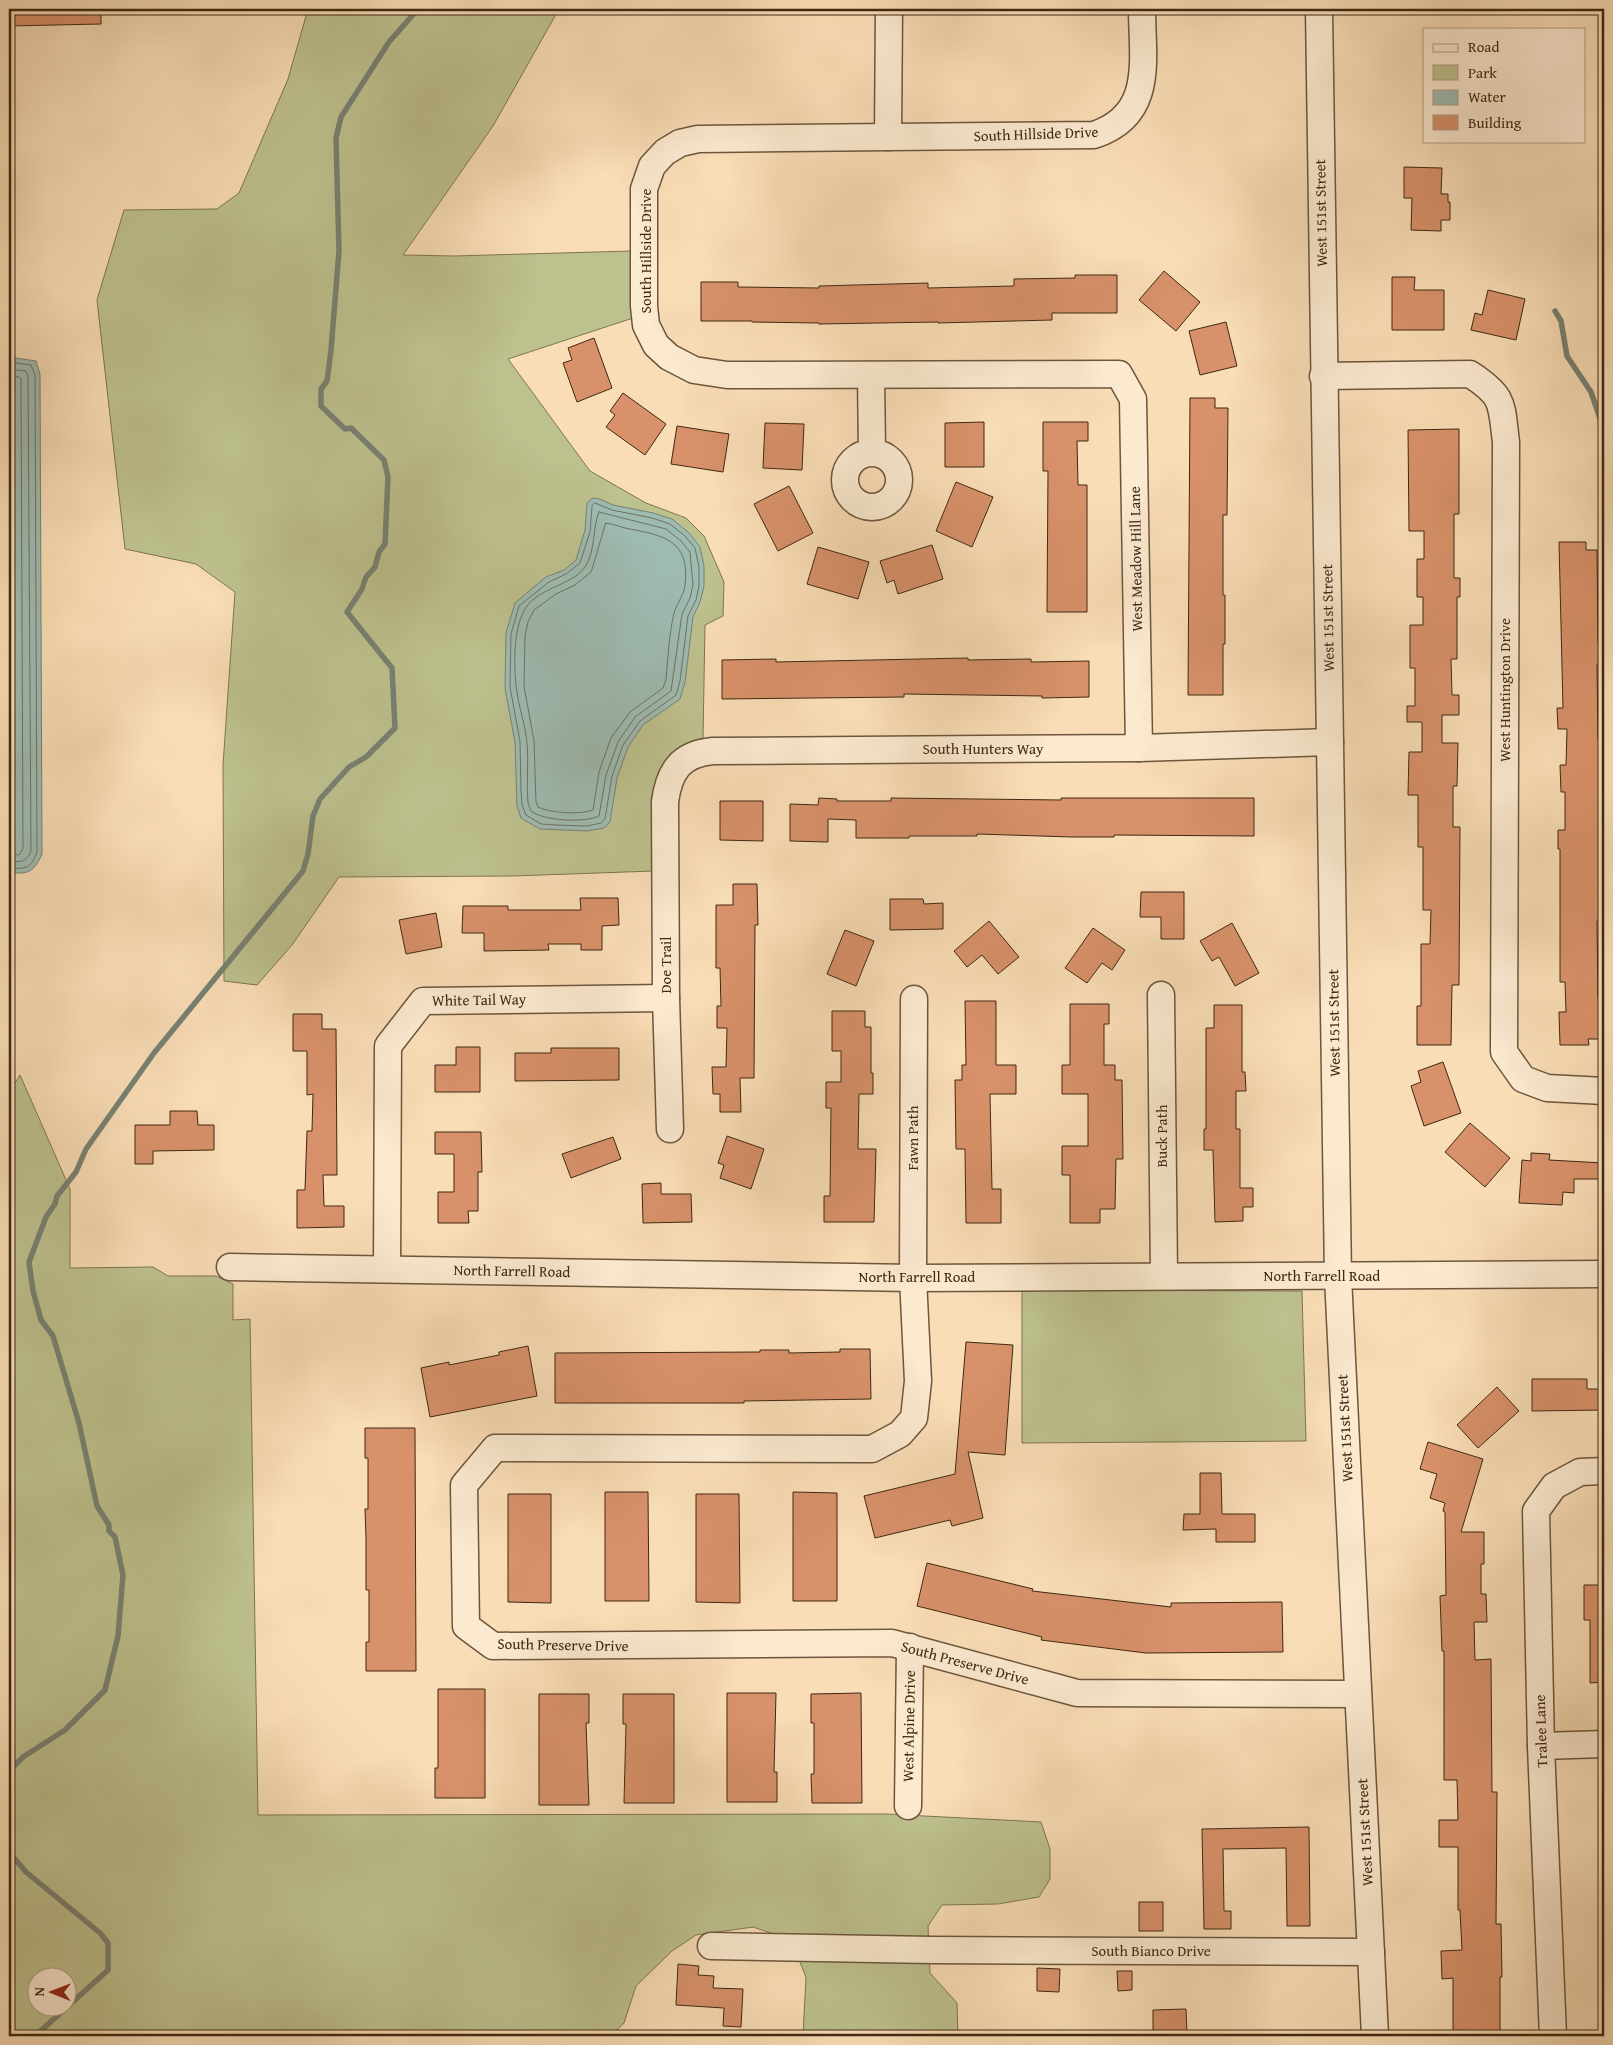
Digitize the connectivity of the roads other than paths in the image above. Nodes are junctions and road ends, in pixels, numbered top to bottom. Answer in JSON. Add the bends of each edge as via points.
{"nodes":[{"id":1,"x":889,"y":9,"type":"edge"},
{"id":2,"x":1142,"y":9,"type":"edge"},
{"id":3,"x":1319,"y":9,"type":"edge"},
{"id":4,"x":888,"y":137,"type":"junction"},
{"id":5,"x":1119,"y":374,"type":"joint"},
{"id":6,"x":871,"y":375,"type":"junction"},
{"id":7,"x":1323,"y":376,"type":"junction"},
{"id":8,"x":872,"y":452,"type":"dead end"},
{"id":9,"x":1330,"y":742,"type":"junction"},
{"id":10,"x":1138,"y":748,"type":"junction"},
{"id":11,"x":665,"y":802,"type":"joint"},
{"id":12,"x":1161,"y":995,"type":"dead end"},
{"id":13,"x":666,"y":998,"type":"junction"},
{"id":14,"x":914,"y":998,"type":"dead end"},
{"id":15,"x":1604,"y":1091,"type":"edge"},
{"id":16,"x":670,"y":1129,"type":"dead end"},
{"id":17,"x":230,"y":1267,"type":"dead end"},
{"id":18,"x":387,"y":1269,"type":"junction"},
{"id":19,"x":1604,"y":1274,"type":"edge"},
{"id":20,"x":1164,"y":1276,"type":"junction"},
{"id":21,"x":1338,"y":1277,"type":"junction"},
{"id":22,"x":913,"y":1278,"type":"junction"},
{"id":23,"x":1604,"y":1472,"type":"edge"},
{"id":24,"x":910,"y":1647,"type":"junction"},
{"id":25,"x":1358,"y":1694,"type":"junction"},
{"id":26,"x":1604,"y":1744,"type":"edge"},
{"id":27,"x":1541,"y":1746,"type":"junction"},
{"id":28,"x":908,"y":1806,"type":"dead end"},
{"id":29,"x":711,"y":1946,"type":"dead end"},
{"id":30,"x":1371,"y":1952,"type":"junction"},
{"id":31,"x":1375,"y":2036,"type":"edge"},
{"id":32,"x":1553,"y":2036,"type":"edge"}],
"edges":[{"from":1,"to":4,"type":"street"},
{"from":2,"to":4,"type":"street","name":"South Hillside Drive","via":[[1142,79],[1137,102],[1110,130],[1094,135]]},
{"from":3,"to":7,"type":"street","name":"West 151st Street"},
{"from":4,"to":6,"type":"street","name":"South Hillside Drive","via":[[698,138],[665,152],[652,166],[644,189],[646,325],[656,344],[669,357],[710,374]]},
{"from":5,"to":6,"type":"street","name":"South Hillside Drive"},
{"from":5,"to":10,"type":"street","name":"West Meadow Hill Lane","via":[[1133,399]]},
{"from":6,"to":8,"type":"street"},
{"from":7,"to":9,"type":"street","name":"West 151st Street"},
{"from":7,"to":15,"type":"street","name":"West Huntington Drive","via":[[1470,374],[1488,385],[1501,401],[1506,442],[1504,1052],[1523,1079],[1546,1088]]},
{"from":9,"to":10,"type":"street","name":"South Hunters Way"},
{"from":9,"to":21,"type":"street","name":"West 151st Street"},
{"from":10,"to":11,"type":"street","name":"South Hunters Way","via":[[701,752],[673,772]]},
{"from":11,"to":13,"type":"street","name":"Doe Trail"},
{"from":12,"to":20,"type":"street","name":"Buck Path"},
{"from":13,"to":16,"type":"street","name":"Doe Trail"},
{"from":13,"to":18,"type":"street","name":"White Tail Way","via":[[423,1001],[388,1046]]},
{"from":14,"to":22,"type":"street","name":"Fawn Path"},
{"from":17,"to":18,"type":"street","name":"North Farrell Road"},
{"from":18,"to":22,"type":"street","name":"North Farrell Road"},
{"from":19,"to":21,"type":"street","name":"North Farrell Road"},
{"from":20,"to":21,"type":"street","name":"North Farrell Road"},
{"from":20,"to":22,"type":"street","name":"North Farrell Road"},
{"from":21,"to":25,"type":"street","name":"West 151st Street"},
{"from":22,"to":24,"type":"street","name":"South Preserve Drive","via":[[918,1381],[914,1418],[900,1434],[872,1449],[495,1448],[464,1485],[466,1626],[493,1646],[892,1643]]},
{"from":23,"to":27,"type":"street","name":"Tralee Lane","via":[[1580,1472],[1554,1486],[1536,1511]]},
{"from":24,"to":25,"type":"street","name":"South Preserve Drive","via":[[1078,1693]]},
{"from":24,"to":28,"type":"street","name":"West Alpine Drive"},
{"from":25,"to":30,"type":"street","name":"West 151st Street"},
{"from":26,"to":27,"type":"street"},
{"from":27,"to":32,"type":"street","name":"Tralee Lane"},
{"from":29,"to":30,"type":"street","name":"South Bianco Drive"},
{"from":30,"to":31,"type":"street","name":"West 151st Street"}]}
